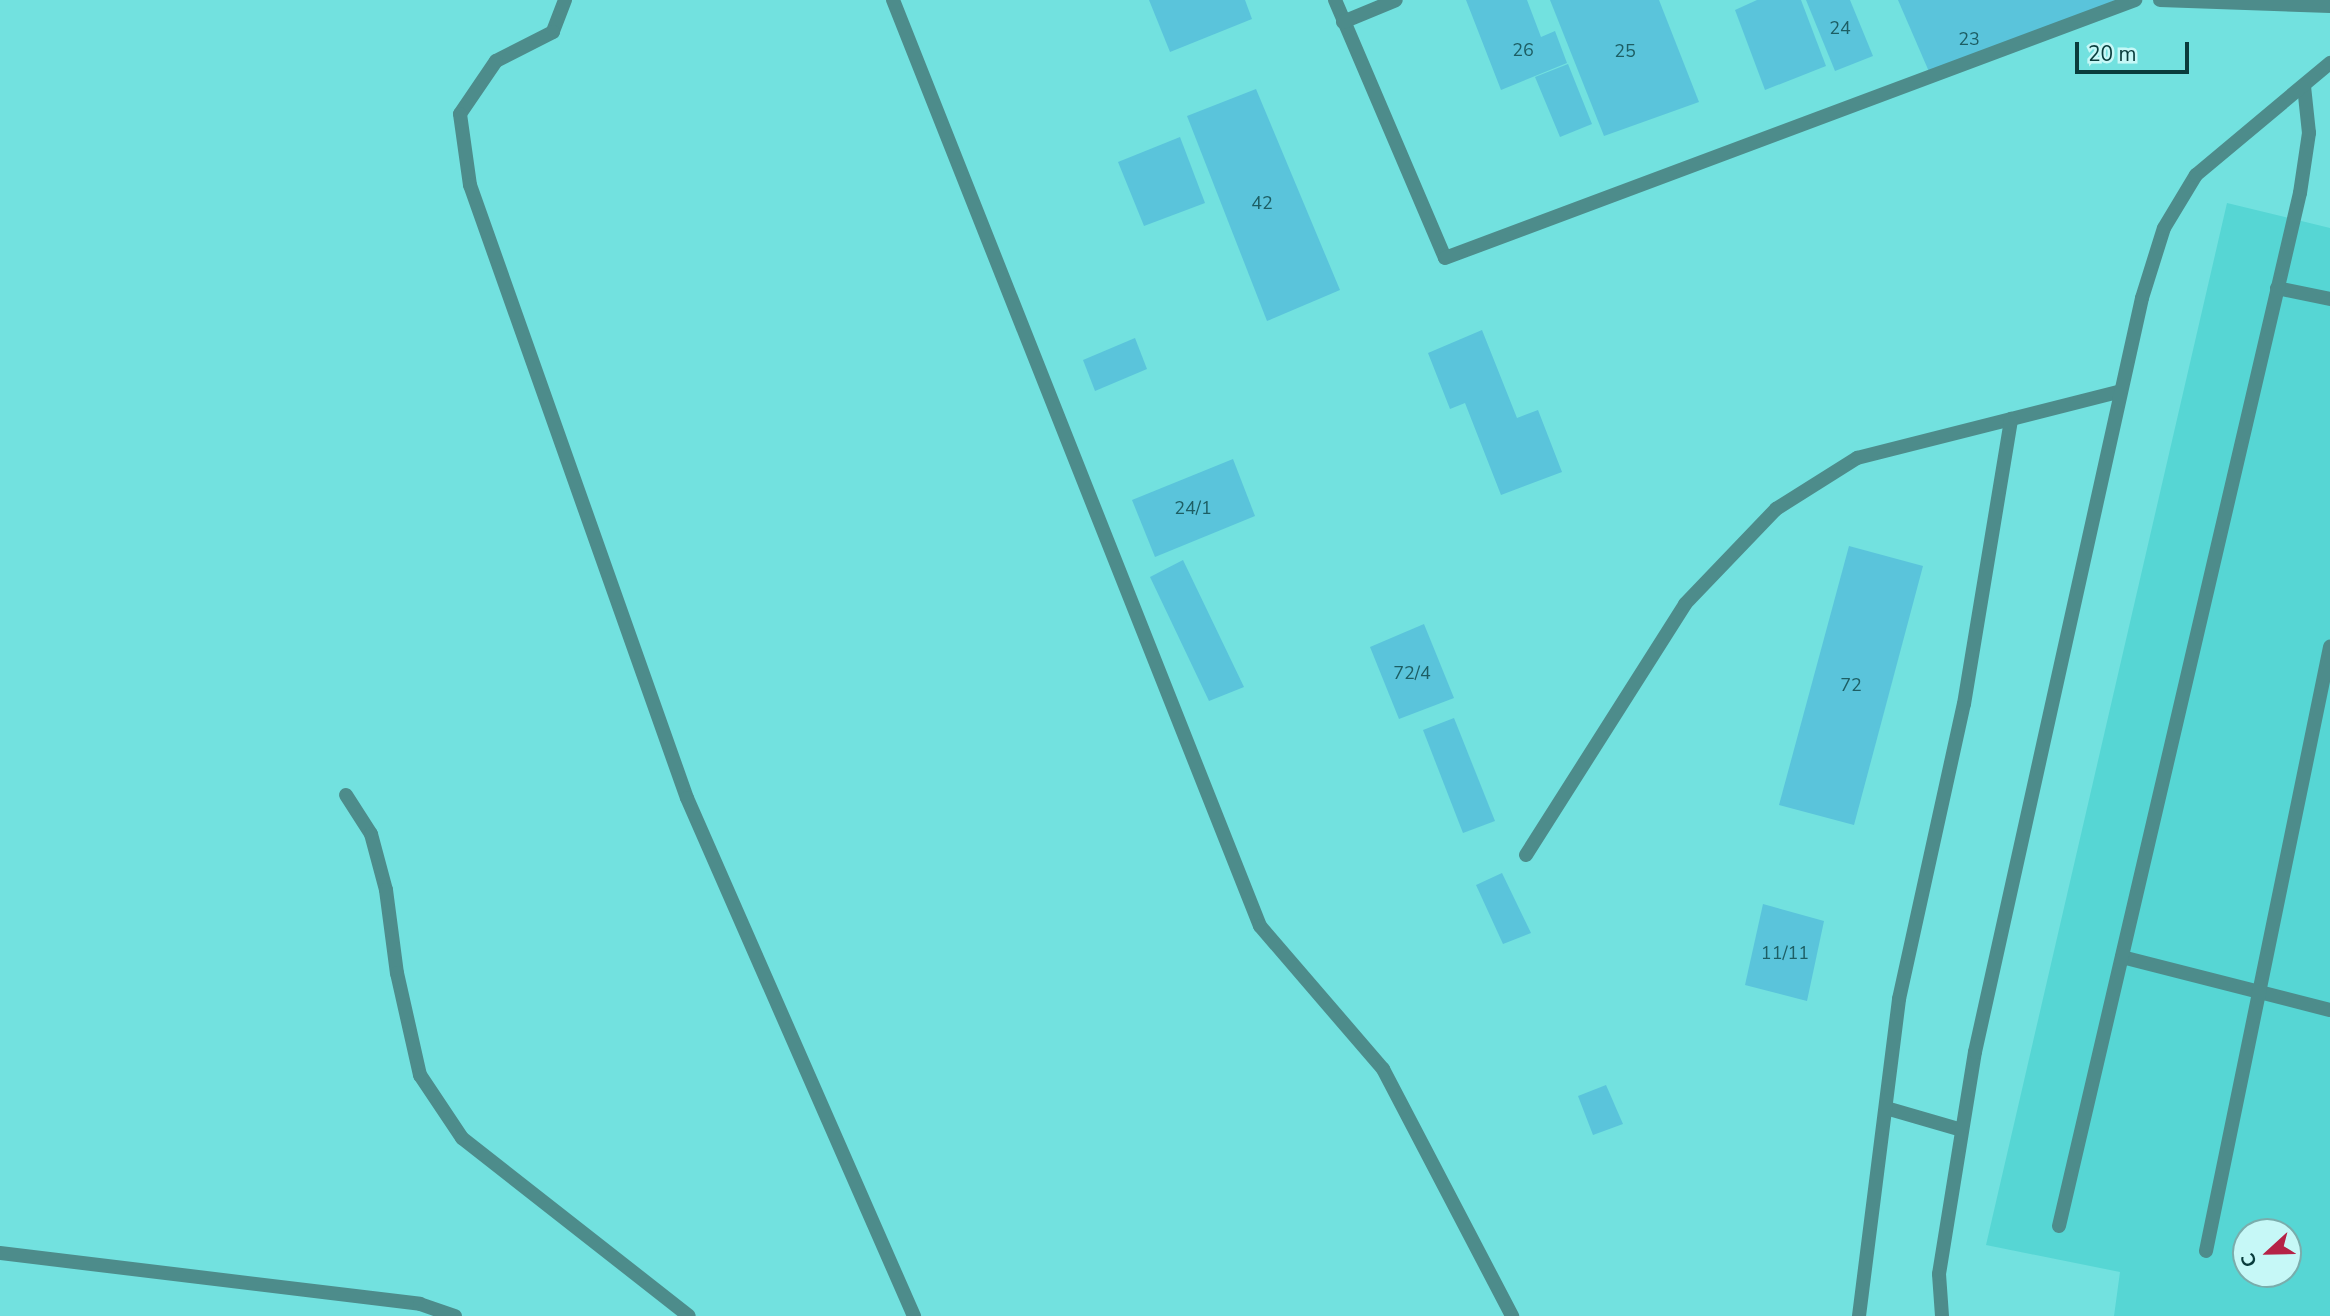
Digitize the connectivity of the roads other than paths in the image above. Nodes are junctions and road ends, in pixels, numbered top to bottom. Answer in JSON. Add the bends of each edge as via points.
{"nodes":[{"id":1,"x":565,"y":0,"type":"edge"},
{"id":2,"x":892,"y":0,"type":"edge"},
{"id":3,"x":1335,"y":0,"type":"edge"},
{"id":4,"x":1396,"y":0,"type":"edge"},
{"id":5,"x":2135,"y":0,"type":"edge"},
{"id":6,"x":2160,"y":0,"type":"edge"},
{"id":7,"x":2330,"y":6,"type":"edge"},
{"id":8,"x":1343,"y":22,"type":"junction"},
{"id":9,"x":2330,"y":62,"type":"edge"},
{"id":10,"x":2304,"y":86,"type":"junction"},
{"id":11,"x":2277,"y":288,"type":"junction"},
{"id":12,"x":2330,"y":299,"type":"edge"},
{"id":13,"x":2121,"y":391,"type":"junction"},
{"id":14,"x":2011,"y":419,"type":"junction"},
{"id":15,"x":2330,"y":647,"type":"edge"},
{"id":16,"x":346,"y":794,"type":"dead end"},
{"id":17,"x":1526,"y":855,"type":"dead end"},
{"id":18,"x":2122,"y":957,"type":"junction"},
{"id":19,"x":2259,"y":993,"type":"junction"},
{"id":20,"x":2330,"y":1010,"type":"edge"},
{"id":21,"x":1886,"y":1108,"type":"junction"},
{"id":22,"x":1962,"y":1130,"type":"junction"},
{"id":23,"x":2059,"y":1226,"type":"dead end"},
{"id":24,"x":2206,"y":1251,"type":"dead end"},
{"id":25,"x":0,"y":1253,"type":"edge"},
{"id":26,"x":455,"y":1316,"type":"edge"},
{"id":27,"x":689,"y":1316,"type":"edge"},
{"id":28,"x":914,"y":1316,"type":"edge"},
{"id":29,"x":1512,"y":1316,"type":"edge"},
{"id":30,"x":1859,"y":1316,"type":"edge"},
{"id":31,"x":1942,"y":1316,"type":"edge"}],
"edges":[{"from":1,"to":28,"type":"street","via":[[553,32],[496,61],[460,114],[470,185],[687,798]]},
{"from":2,"to":29,"type":"street","via":[[1260,926],[1383,1069]]},
{"from":3,"to":8,"type":"street"},
{"from":4,"to":8,"type":"street"},
{"from":5,"to":8,"type":"street","via":[[1445,258]]},
{"from":6,"to":7,"type":"street"},
{"from":9,"to":10,"type":"street"},
{"from":10,"to":11,"type":"street","via":[[2307,162]]},
{"from":10,"to":13,"type":"street","via":[[2196,175],[2164,228]]},
{"from":11,"to":12,"type":"street"},
{"from":11,"to":18,"type":"street"},
{"from":13,"to":14,"type":"street"},
{"from":13,"to":22,"type":"street","via":[[1975,1052]]},
{"from":14,"to":17,"type":"street","via":[[1857,458],[1776,509],[1685,604]]},
{"from":14,"to":21,"type":"street","via":[[1964,704],[1899,999]]},
{"from":15,"to":19,"type":"street"},
{"from":16,"to":27,"type":"street","via":[[371,834],[386,890],[397,973],[420,1075],[427,1086],[462,1138]]},
{"from":18,"to":19,"type":"street"},
{"from":18,"to":23,"type":"street"},
{"from":19,"to":20,"type":"street"},
{"from":19,"to":24,"type":"street"},
{"from":21,"to":22,"type":"street"},
{"from":21,"to":30,"type":"street"},
{"from":22,"to":31,"type":"street","via":[[1938,1274]]},
{"from":25,"to":26,"type":"street","via":[[420,1304]]}]}
